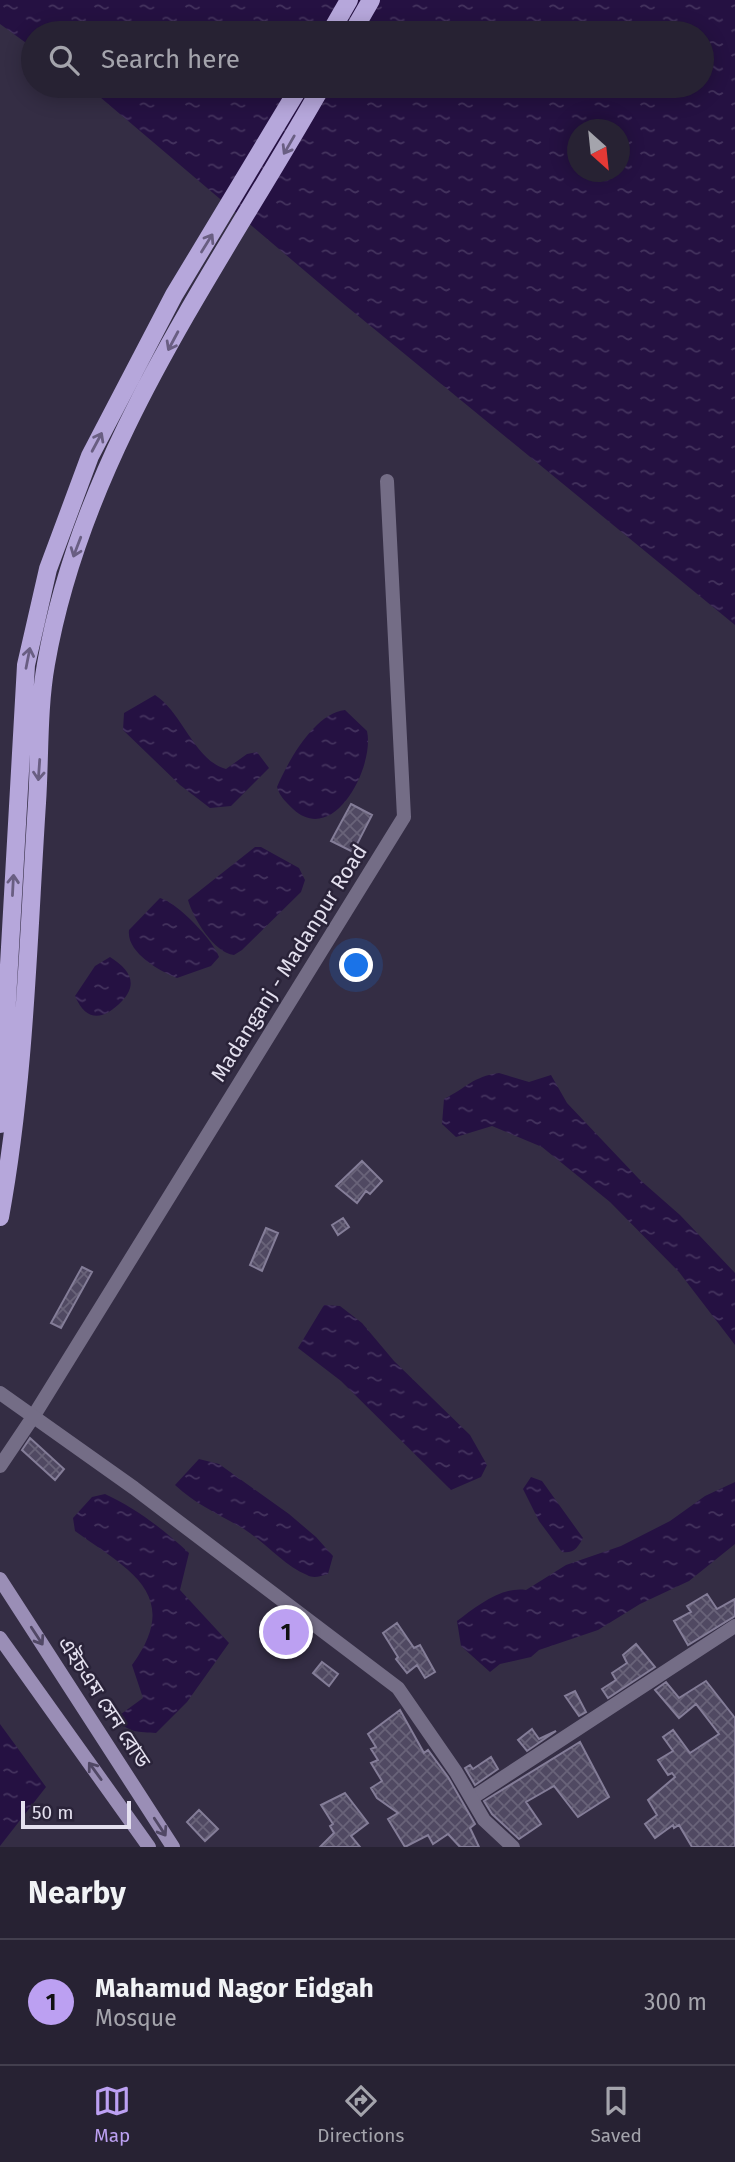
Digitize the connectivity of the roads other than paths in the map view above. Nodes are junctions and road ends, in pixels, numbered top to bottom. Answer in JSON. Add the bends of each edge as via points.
{"nodes":[{"id":1,"x":349,"y":0,"type":"edge"},
{"id":2,"x":371,"y":0,"type":"edge"},
{"id":3,"x":337,"y":21,"type":"edge"},
{"id":4,"x":359,"y":21,"type":"edge"},
{"id":5,"x":293,"y":98,"type":"edge"},
{"id":6,"x":316,"y":98,"type":"edge"},
{"id":7,"x":387,"y":481,"type":"dead end"},
{"id":8,"x":0,"y":1124,"type":"edge"},
{"id":9,"x":0,"y":1217,"type":"edge"},
{"id":10,"x":0,"y":1393,"type":"edge"},
{"id":11,"x":33,"y":1417,"type":"junction"},
{"id":12,"x":0,"y":1466,"type":"edge"},
{"id":13,"x":0,"y":1579,"type":"edge"},
{"id":14,"x":735,"y":1626,"type":"edge"},
{"id":15,"x":0,"y":1638,"type":"edge"},
{"id":16,"x":472,"y":1798,"type":"junction"},
{"id":17,"x":149,"y":1847,"type":"edge"},
{"id":18,"x":173,"y":1847,"type":"edge"},
{"id":19,"x":513,"y":1847,"type":"edge"}],
"edges":[{"from":1,"to":3,"type":"main road"},
{"from":2,"to":4,"type":"main road"},
{"from":8,"to":5,"type":"main road","one_way":true,"via":[[26,665],[48,569],[90,456],[174,295]]},
{"from":6,"to":9,"type":"main road","one_way":true,"via":[[193,302],[109,461],[68,571],[46,666],[15,1138]]},
{"from":7,"to":11,"type":"street","name":"Madanganj - Madanpur Road","via":[[404,817]]},
{"from":10,"to":11,"type":"street"},
{"from":11,"to":12,"type":"street","name":"Madanganj - Madanpur Road"},
{"from":11,"to":16,"type":"street","via":[[398,1688]]},
{"from":13,"to":18,"type":"main road","name":"এইচএম সেন রোড","one_way":true},
{"from":14,"to":16,"type":"street"},
{"from":17,"to":15,"type":"main road","name":"এইচএম সেন রোড","one_way":true},
{"from":16,"to":19,"type":"street","via":[[484,1819]]}]}
